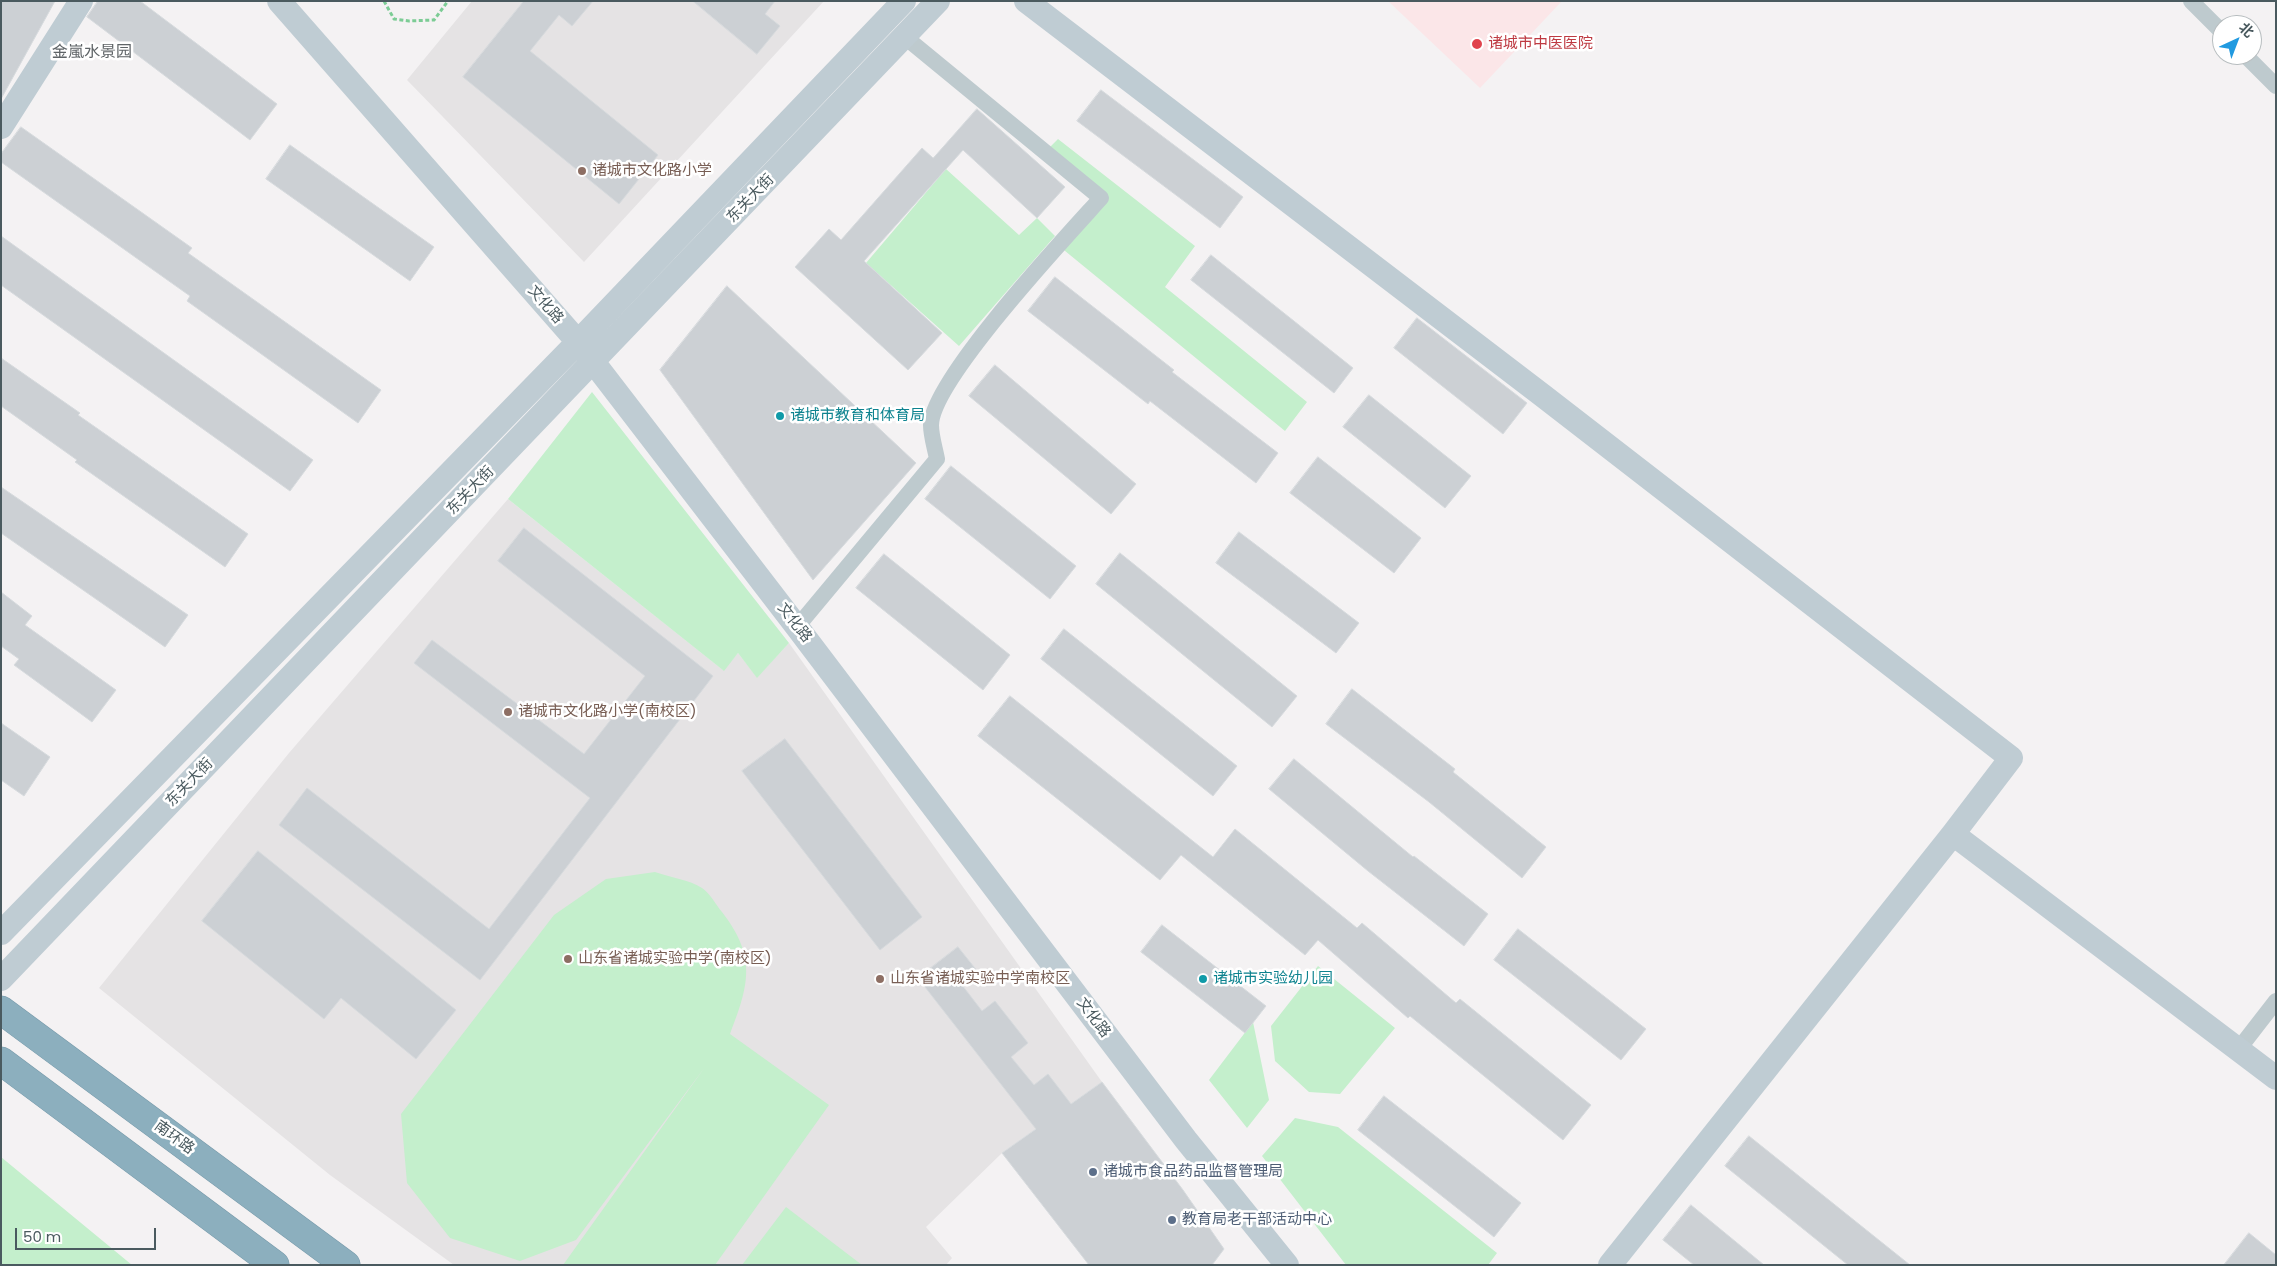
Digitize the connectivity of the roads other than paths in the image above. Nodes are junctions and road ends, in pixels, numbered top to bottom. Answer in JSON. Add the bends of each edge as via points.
{"nodes":[{"id":1,"x":81,"y":1,"type":"edge"},
{"id":2,"x":279,"y":1,"type":"edge"},
{"id":3,"x":904,"y":1,"type":"edge"},
{"id":4,"x":938,"y":1,"type":"edge"},
{"id":5,"x":1026,"y":1,"type":"edge"},
{"id":6,"x":2191,"y":1,"type":"edge"},
{"id":7,"x":2212,"y":22,"type":"edge"},
{"id":8,"x":905,"y":37,"type":"junction"},
{"id":9,"x":2255,"y":65,"type":"edge"},
{"id":10,"x":2276,"y":86,"type":"edge"},
{"id":11,"x":1,"y":127,"type":"edge"},
{"id":12,"x":578,"y":342,"type":"junction"},
{"id":13,"x":593,"y":364,"type":"junction"},
{"id":14,"x":797,"y":627,"type":"junction"},
{"id":15,"x":1953,"y":834,"type":"junction"},
{"id":16,"x":1,"y":933,"type":"edge"},
{"id":17,"x":1,"y":979,"type":"edge"},
{"id":18,"x":2276,"y":1001,"type":"edge"},
{"id":19,"x":1,"y":1010,"type":"edge"},
{"id":20,"x":2238,"y":1050,"type":"junction"},
{"id":21,"x":1,"y":1061,"type":"edge"},
{"id":22,"x":2276,"y":1078,"type":"edge"},
{"id":23,"x":276,"y":1265,"type":"edge"},
{"id":24,"x":346,"y":1265,"type":"edge"},
{"id":25,"x":1287,"y":1265,"type":"edge"},
{"id":26,"x":1610,"y":1265,"type":"edge"}],
"edges":[{"from":1,"to":11,"type":"street"},
{"from":2,"to":12,"type":"street","name":"文化路"},
{"from":3,"to":12,"type":"street","name":"东关大街"},
{"from":4,"to":8,"type":"street","name":"东关大街"},
{"from":5,"to":15,"type":"street","via":[[2011,758]]},
{"from":6,"to":7,"type":"street"},
{"from":8,"to":13,"type":"street","name":"东关大街"},
{"from":8,"to":14,"type":"street","via":[[1101,198],[989,328],[941,394],[931,424],[936,459]]},
{"from":9,"to":10,"type":"street"},
{"from":12,"to":13,"type":"street","name":"文化路"},
{"from":12,"to":16,"type":"street","name":"东关大街"},
{"from":13,"to":14,"type":"street","name":"文化路"},
{"from":13,"to":17,"type":"street","name":"东关大街"},
{"from":14,"to":25,"type":"street","name":"文化路","via":[[1186,1140]]},
{"from":15,"to":20,"type":"street"},
{"from":15,"to":26,"type":"street"},
{"from":18,"to":20,"type":"street"},
{"from":19,"to":24,"type":"highway","name":"南环路"},
{"from":20,"to":22,"type":"street"},
{"from":21,"to":23,"type":"highway"}]}
